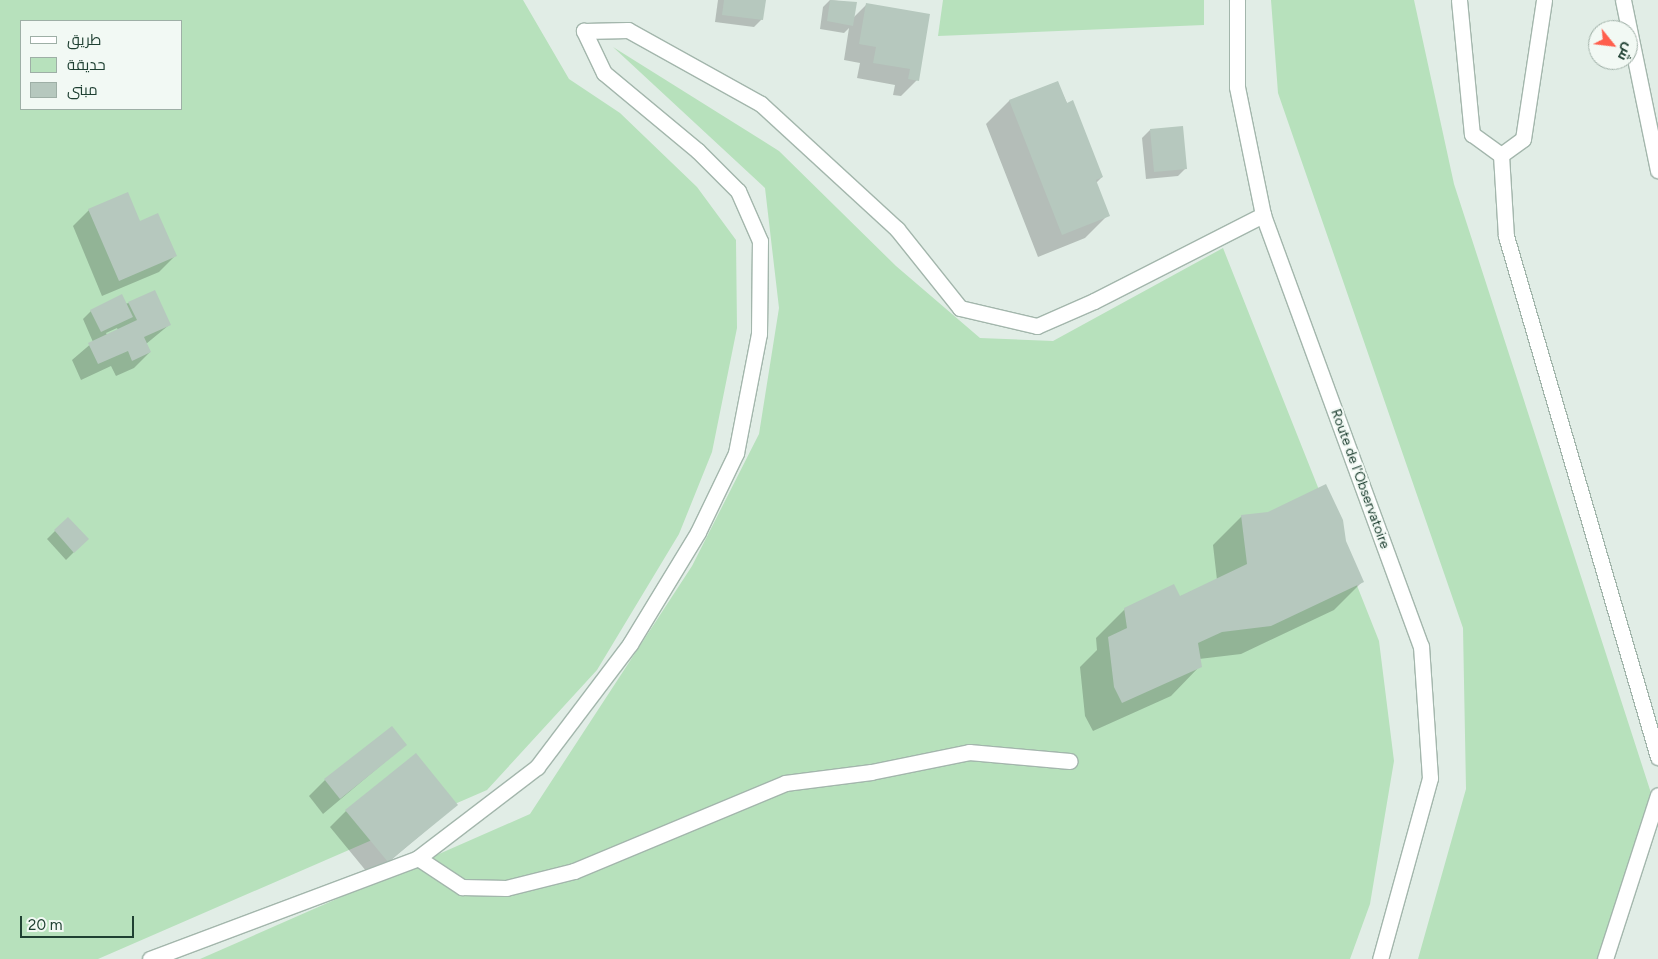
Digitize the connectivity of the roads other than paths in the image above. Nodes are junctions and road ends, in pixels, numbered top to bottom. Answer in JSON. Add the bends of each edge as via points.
{"nodes":[{"id":1,"x":1237,"y":0,"type":"edge"},
{"id":2,"x":1459,"y":0,"type":"edge"},
{"id":3,"x":1544,"y":0,"type":"edge"},
{"id":4,"x":1623,"y":0,"type":"edge"},
{"id":5,"x":1501,"y":155,"type":"junction"},
{"id":6,"x":1658,"y":170,"type":"edge"},
{"id":7,"x":1263,"y":214,"type":"junction"},
{"id":8,"x":1658,"y":758,"type":"edge"},
{"id":9,"x":1070,"y":761,"type":"dead end"},
{"id":10,"x":1658,"y":795,"type":"edge"},
{"id":11,"x":418,"y":858,"type":"junction"},
{"id":12,"x":150,"y":959,"type":"edge"},
{"id":13,"x":1380,"y":959,"type":"edge"},
{"id":14,"x":1605,"y":959,"type":"edge"}],
"edges":[{"from":1,"to":7,"type":"street","name":"Route de l'Observatoire","via":[[1237,87]]},
{"from":2,"to":5,"type":"street","via":[[1472,134]]},
{"from":3,"to":5,"type":"street","via":[[1523,139]]},
{"from":4,"to":6,"type":"street"},
{"from":5,"to":8,"type":"street","via":[[1506,236]]},
{"from":7,"to":11,"type":"street","via":[[1094,301],[1037,326],[960,308],[897,229],[762,104],[628,30],[584,31],[604,73],[698,150],[738,191],[760,241],[759,334],[736,453],[698,532],[630,644],[537,767]]},
{"from":7,"to":13,"type":"street","name":"Route de l'Observatoire","via":[[1421,646],[1430,778]]},
{"from":9,"to":11,"type":"street","via":[[969,752],[871,772],[785,783],[574,871],[506,888],[462,887]]},
{"from":10,"to":14,"type":"street"},
{"from":11,"to":12,"type":"street"}]}
